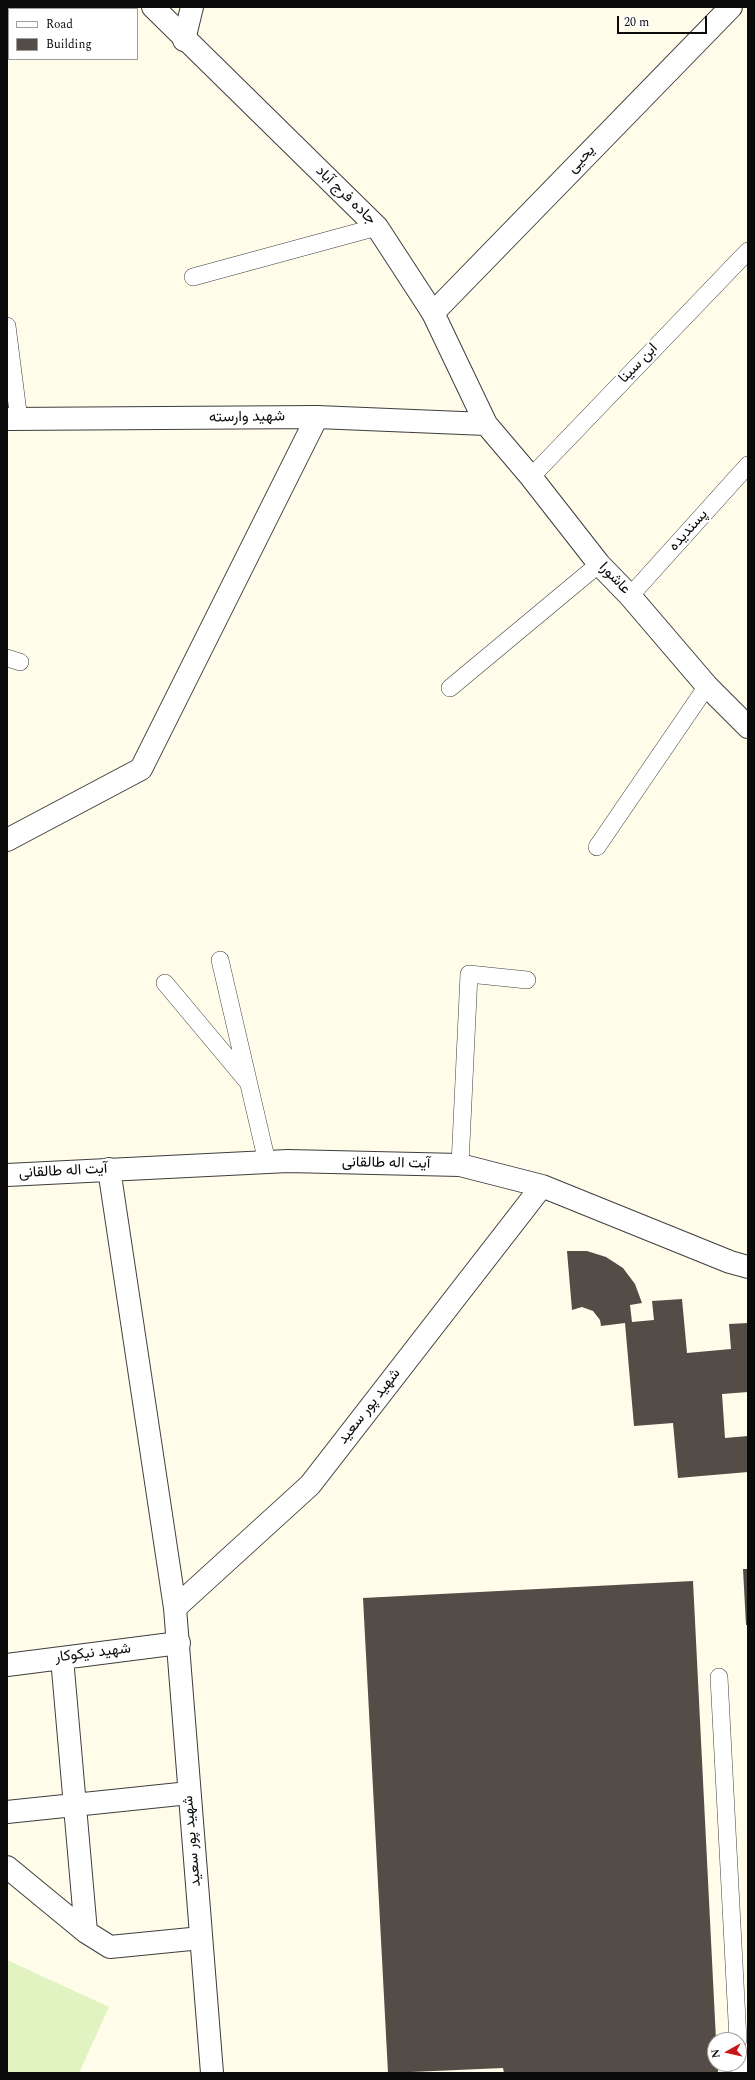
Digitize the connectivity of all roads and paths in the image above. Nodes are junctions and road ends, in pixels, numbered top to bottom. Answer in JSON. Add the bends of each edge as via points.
{"nodes":[{"id":1,"x":153,"y":7,"type":"edge"},
{"id":2,"x":192,"y":7,"type":"edge"},
{"id":3,"x":731,"y":7,"type":"edge"},
{"id":4,"x":184,"y":40,"type":"junction"},
{"id":5,"x":377,"y":227,"type":"junction"},
{"id":6,"x":748,"y":251,"type":"edge"},
{"id":7,"x":193,"y":277,"type":"dead end"},
{"id":8,"x":433,"y":312,"type":"junction"},
{"id":9,"x":7,"y":326,"type":"edge"},
{"id":10,"x":317,"y":417,"type":"junction"},
{"id":11,"x":13,"y":420,"type":"edge"},
{"id":12,"x":486,"y":424,"type":"junction"},
{"id":13,"x":748,"y":465,"type":"edge"},
{"id":14,"x":531,"y":476,"type":"junction"},
{"id":15,"x":599,"y":564,"type":"junction"},
{"id":16,"x":630,"y":596,"type":"junction"},
{"id":17,"x":708,"y":686,"type":"junction"},
{"id":18,"x":450,"y":688,"type":"dead end"},
{"id":19,"x":748,"y":727,"type":"edge"},
{"id":20,"x":7,"y":840,"type":"edge"},
{"id":21,"x":598,"y":847,"type":"dead end"},
{"id":22,"x":220,"y":960,"type":"dead end"},
{"id":23,"x":527,"y":980,"type":"dead end"},
{"id":24,"x":165,"y":983,"type":"dead end"},
{"id":25,"x":249,"y":1084,"type":"junction"},
{"id":26,"x":267,"y":1162,"type":"junction"},
{"id":27,"x":460,"y":1165,"type":"junction"},
{"id":28,"x":109,"y":1169,"type":"junction"},
{"id":29,"x":7,"y":1175,"type":"edge"},
{"id":30,"x":542,"y":1186,"type":"junction"},
{"id":31,"x":748,"y":1267,"type":"edge"},
{"id":32,"x":175,"y":1608,"type":"junction"},
{"id":33,"x":178,"y":1643,"type":"junction"},
{"id":34,"x":62,"y":1658,"type":"junction"},
{"id":35,"x":7,"y":1665,"type":"edge"},
{"id":36,"x":719,"y":1677,"type":"dead end"},
{"id":37,"x":189,"y":1793,"type":"junction"},
{"id":38,"x":75,"y":1804,"type":"junction"},
{"id":39,"x":7,"y":1812,"type":"edge"},
{"id":40,"x":7,"y":1867,"type":"edge"},
{"id":41,"x":86,"y":1932,"type":"junction"},
{"id":42,"x":201,"y":1938,"type":"junction"},
{"id":43,"x":738,"y":2032,"type":"edge"},
{"id":44,"x":212,"y":2073,"type":"edge"}],
"edges":[{"from":1,"to":4,"type":"street","name":"جاده فرج آباد"},
{"from":2,"to":4,"type":"street"},
{"from":3,"to":8,"type":"street","name":"یحیی"},
{"from":4,"to":5,"type":"street","name":"جاده فرج آباد"},
{"from":5,"to":7,"type":"lane"},
{"from":5,"to":8,"type":"street","name":"جاده فرج آباد"},
{"from":6,"to":14,"type":"lane","name":"ابن سینا"},
{"from":8,"to":12,"type":"street","name":"جاده فرج آباد"},
{"from":9,"to":11,"type":"lane"},
{"from":10,"to":11,"type":"street","name":"شهید وارسته"},
{"from":10,"to":12,"type":"street","name":"شهید وارسته"},
{"from":10,"to":20,"type":"street","via":[[141,769]]},
{"from":12,"to":14,"type":"street","name":"عاشورا"},
{"from":13,"to":16,"type":"lane","name":"پسندیده"},
{"from":14,"to":15,"type":"street","name":"عاشورا"},
{"from":15,"to":16,"type":"street","name":"عاشورا"},
{"from":15,"to":18,"type":"lane"},
{"from":16,"to":17,"type":"street","name":"عاشورا"},
{"from":17,"to":19,"type":"street","name":"عاشورا"},
{"from":17,"to":21,"type":"lane"},
{"from":22,"to":25,"type":"lane"},
{"from":23,"to":27,"type":"lane","via":[[469,974]]},
{"from":24,"to":25,"type":"lane"},
{"from":25,"to":26,"type":"lane"},
{"from":26,"to":27,"type":"street","name":"آیت اله طالقانی"},
{"from":26,"to":28,"type":"street","name":"آیت اله طالقانی"},
{"from":27,"to":30,"type":"street","name":"آیت اله طالقانی"},
{"from":28,"to":29,"type":"street","name":"آیت اله طالقانی"},
{"from":28,"to":32,"type":"street","name":"شهید پور سعید"},
{"from":30,"to":31,"type":"street","name":"آیت اله طالقانی"},
{"from":30,"to":32,"type":"street","name":"شهید پور سعید","via":[[310,1485]]},
{"from":32,"to":33,"type":"street","name":"شهید پور سعید"},
{"from":33,"to":34,"type":"street","name":"شهید نیکوکار"},
{"from":33,"to":37,"type":"street","name":"شهید پور سعید"},
{"from":34,"to":35,"type":"street","name":"شهید نیکوکار"},
{"from":34,"to":38,"type":"street"},
{"from":36,"to":43,"type":"lane"},
{"from":37,"to":38,"type":"street"},
{"from":37,"to":42,"type":"street","name":"شهید پور سعید"},
{"from":38,"to":39,"type":"street"},
{"from":38,"to":41,"type":"street"},
{"from":40,"to":41,"type":"street"},
{"from":41,"to":42,"type":"street","via":[[110,1947]]},
{"from":42,"to":44,"type":"street","name":"شهید پور سعید"}]}
